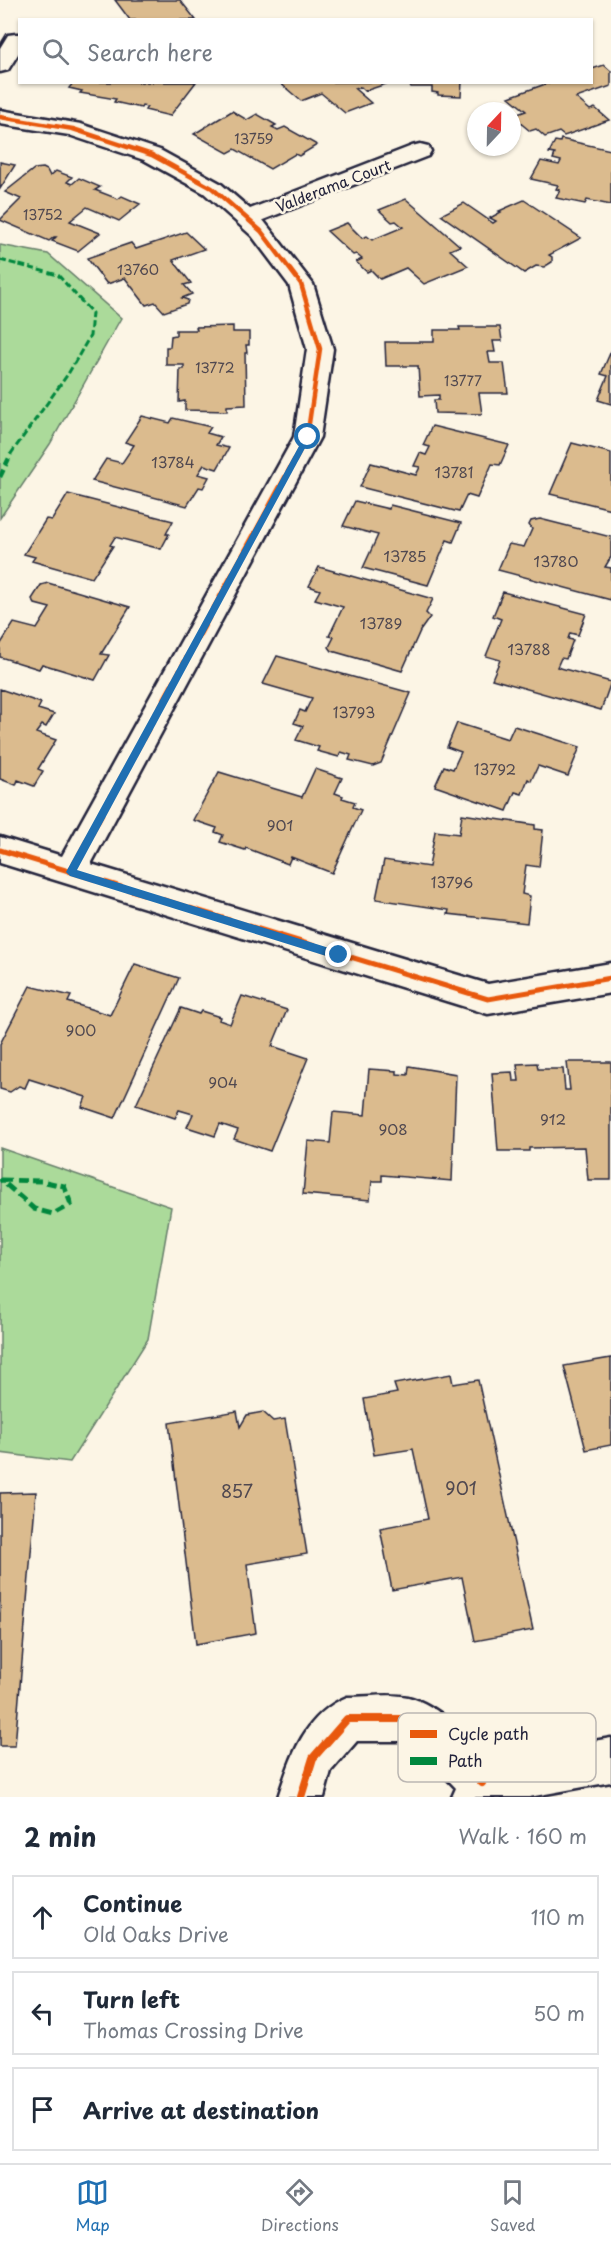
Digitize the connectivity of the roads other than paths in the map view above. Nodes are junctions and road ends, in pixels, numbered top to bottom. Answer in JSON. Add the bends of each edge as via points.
{"nodes":[{"id":1,"x":16,"y":40,"type":"dead end"},
{"id":2,"x":0,"y":65,"type":"edge"},
{"id":3,"x":0,"y":117,"type":"edge"},
{"id":4,"x":420,"y":151,"type":"dead end"},
{"id":5,"x":247,"y":218,"type":"junction"},
{"id":6,"x":0,"y":850,"type":"edge"},
{"id":7,"x":70,"y":872,"type":"junction"},
{"id":8,"x":611,"y":978,"type":"edge"},
{"id":9,"x":398,"y":1719,"type":"edge"},
{"id":10,"x":611,"y":1760,"type":"edge"},
{"id":11,"x":596,"y":1763,"type":"edge"},
{"id":12,"x":513,"y":1782,"type":"edge"},
{"id":13,"x":478,"y":1790,"type":"edge"},
{"id":14,"x":301,"y":1797,"type":"edge"}],
"edges":[{"from":1,"to":2,"type":"street"},
{"from":3,"to":5,"type":"street","via":[[73,129],[152,155],[212,188]]},
{"from":4,"to":5,"type":"street","name":"Valderama Court"},
{"from":5,"to":7,"type":"street","via":[[301,284],[320,349],[308,437]]},
{"from":6,"to":7,"type":"street"},
{"from":7,"to":8,"type":"street","via":[[488,999]]},
{"from":9,"to":14,"type":"street","via":[[348,1719],[313,1758]]},
{"from":10,"to":11,"type":"street"},
{"from":12,"to":13,"type":"street"}]}
